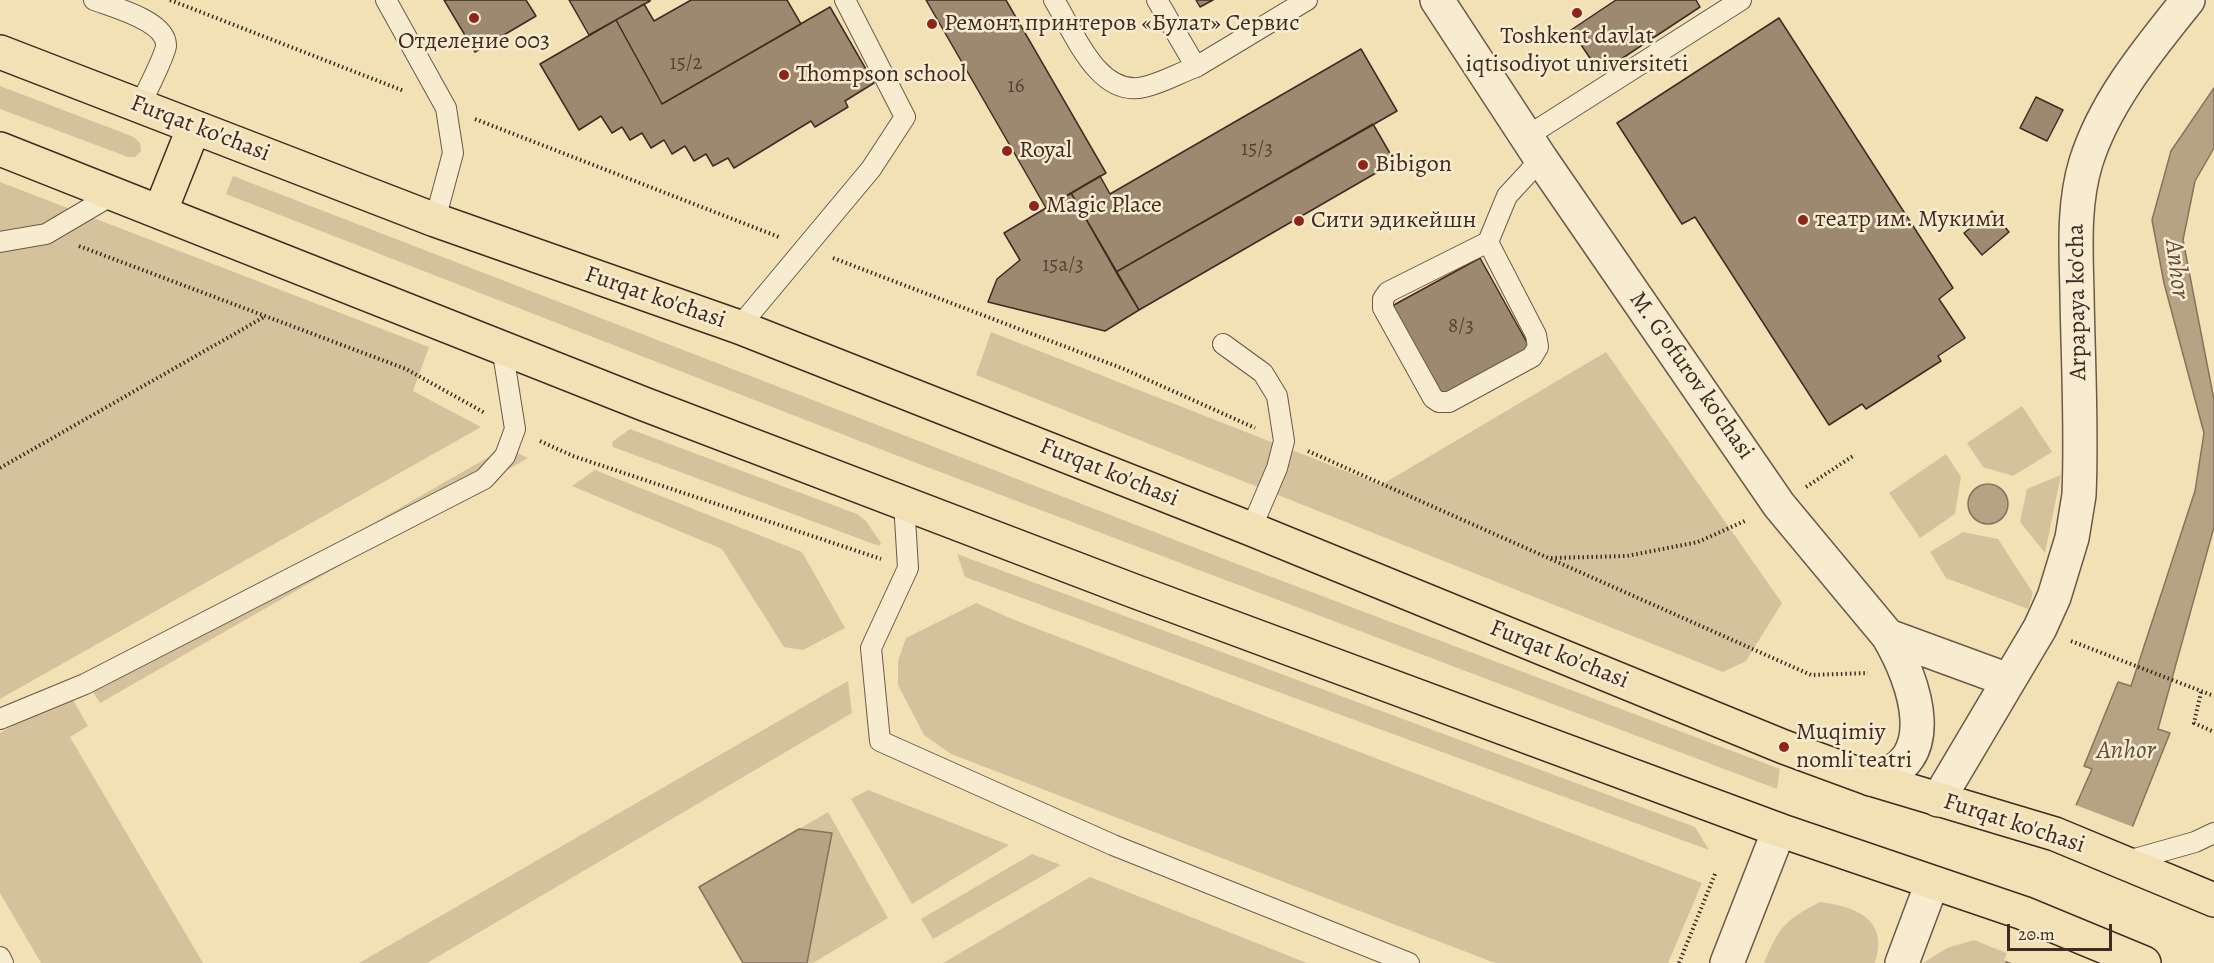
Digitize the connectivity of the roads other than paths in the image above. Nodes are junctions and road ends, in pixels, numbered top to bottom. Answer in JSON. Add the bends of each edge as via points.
{"nodes":[{"id":1,"x":94,"y":0,"type":"edge"},
{"id":2,"x":386,"y":0,"type":"edge"},
{"id":3,"x":845,"y":0,"type":"edge"},
{"id":4,"x":1054,"y":0,"type":"edge"},
{"id":5,"x":1157,"y":0,"type":"edge"},
{"id":6,"x":1307,"y":0,"type":"edge"},
{"id":7,"x":1437,"y":0,"type":"edge"},
{"id":8,"x":1741,"y":0,"type":"edge"},
{"id":9,"x":2188,"y":0,"type":"edge"},
{"id":10,"x":0,"y":52,"type":"edge"},
{"id":11,"x":1196,"y":67,"type":"junction"},
{"id":12,"x":140,"y":106,"type":"junction"},
{"id":13,"x":194,"y":127,"type":"junction"},
{"id":14,"x":1534,"y":148,"type":"junction"},
{"id":15,"x":0,"y":149,"type":"edge"},
{"id":16,"x":114,"y":194,"type":"junction"},
{"id":17,"x":160,"y":212,"type":"junction"},
{"id":18,"x":435,"y":220,"type":"junction"},
{"id":19,"x":0,"y":242,"type":"edge"},
{"id":20,"x":1488,"y":242,"type":"junction"},
{"id":21,"x":739,"y":327,"type":"junction"},
{"id":22,"x":1224,"y":344,"type":"dead end"},
{"id":23,"x":502,"y":347,"type":"junction"},
{"id":24,"x":904,"y":502,"type":"junction"},
{"id":25,"x":1251,"y":529,"type":"junction"},
{"id":26,"x":1888,"y":636,"type":"junction"},
{"id":27,"x":2008,"y":680,"type":"junction"},
{"id":28,"x":0,"y":719,"type":"edge"},
{"id":29,"x":1871,"y":779,"type":"junction"},
{"id":30,"x":1938,"y":800,"type":"junction"},
{"id":31,"x":1779,"y":830,"type":"junction"},
{"id":32,"x":2214,"y":833,"type":"edge"},
{"id":33,"x":2124,"y":862,"type":"junction"},
{"id":34,"x":1932,"y":883,"type":"junction"},
{"id":35,"x":2214,"y":900,"type":"edge"},
{"id":36,"x":0,"y":957,"type":"edge"},
{"id":37,"x":2141,"y":962,"type":"edge"},
{"id":38,"x":3,"y":963,"type":"edge"},
{"id":39,"x":1409,"y":963,"type":"edge"},
{"id":40,"x":1727,"y":963,"type":"edge"},
{"id":41,"x":1902,"y":963,"type":"edge"}],
"edges":[{"from":1,"to":12,"type":"lane","via":[[155,25],[163,35],[166,46]]},
{"from":2,"to":18,"type":"lane","via":[[446,108],[453,153]]},
{"from":3,"to":21,"type":"lane","via":[[905,117],[871,170]]},
{"from":4,"to":11,"type":"lane","via":[[1099,75],[1118,87],[1143,87]]},
{"from":5,"to":11,"type":"lane"},
{"from":6,"to":11,"type":"lane"},
{"from":7,"to":14,"type":"street","name":"M. G'ofurov ko'chasi"},
{"from":8,"to":14,"type":"lane"},
{"from":9,"to":27,"type":"street","name":"Arpapaya ko'cha","via":[[2114,103],[2094,141],[2081,181],[2076,230],[2079,495],[2072,538],[2054,597]]},
{"from":10,"to":12,"type":"main road","name":"Furqat ko'chasi"},
{"from":12,"to":13,"type":"main road","name":"Furqat ko'chasi"},
{"from":13,"to":17,"type":"main road"},
{"from":13,"to":18,"type":"main road","name":"Furqat ko'chasi"},
{"from":14,"to":20,"type":"lane","via":[[1507,196]]},
{"from":14,"to":26,"type":"street","name":"M. G'ofurov ko'chasi","via":[[1779,505]]},
{"from":15,"to":16,"type":"main road"},
{"from":16,"to":17,"type":"main road"},
{"from":16,"to":19,"type":"lane","via":[[46,234]]},
{"from":17,"to":23,"type":"main road"},
{"from":18,"to":21,"type":"main road","name":"Furqat ko'chasi"},
{"from":20,"to":20,"type":"lane","via":[[1536,335],[1538,347],[1533,357],[1449,402],[1439,402],[1433,398],[1383,308],[1383,298]]},
{"from":21,"to":25,"type":"main road","name":"Furqat ko'chasi"},
{"from":22,"to":25,"type":"lane","via":[[1263,373],[1276,396],[1284,441]]},
{"from":23,"to":24,"type":"main road"},
{"from":23,"to":28,"type":"lane","via":[[515,429],[505,456],[484,479],[85,684]]},
{"from":24,"to":31,"type":"main road"},
{"from":24,"to":39,"type":"lane","via":[[908,568],[872,648],[880,741],[1113,845]]},
{"from":25,"to":29,"type":"main road","name":"Furqat ko'chasi"},
{"from":26,"to":27,"type":"street"},
{"from":26,"to":29,"type":"street","name":"M. G'ofurov ko'chasi","via":[[1907,673],[1917,731],[1915,746],[1904,765],[1896,772]]},
{"from":27,"to":30,"type":"street","name":"Arpapaya ko'cha"},
{"from":29,"to":30,"type":"main road","name":"Furqat ko'chasi"},
{"from":30,"to":33,"type":"main road","name":"Furqat ko'chasi","via":[[2055,834]]},
{"from":31,"to":34,"type":"main road"},
{"from":31,"to":40,"type":"street"},
{"from":32,"to":33,"type":"lane"},
{"from":33,"to":35,"type":"main road","name":"Furqat ko'chasi"},
{"from":34,"to":37,"type":"main road","via":[[2023,913]]},
{"from":34,"to":41,"type":"street"},
{"from":36,"to":38,"type":"lane"}]}
